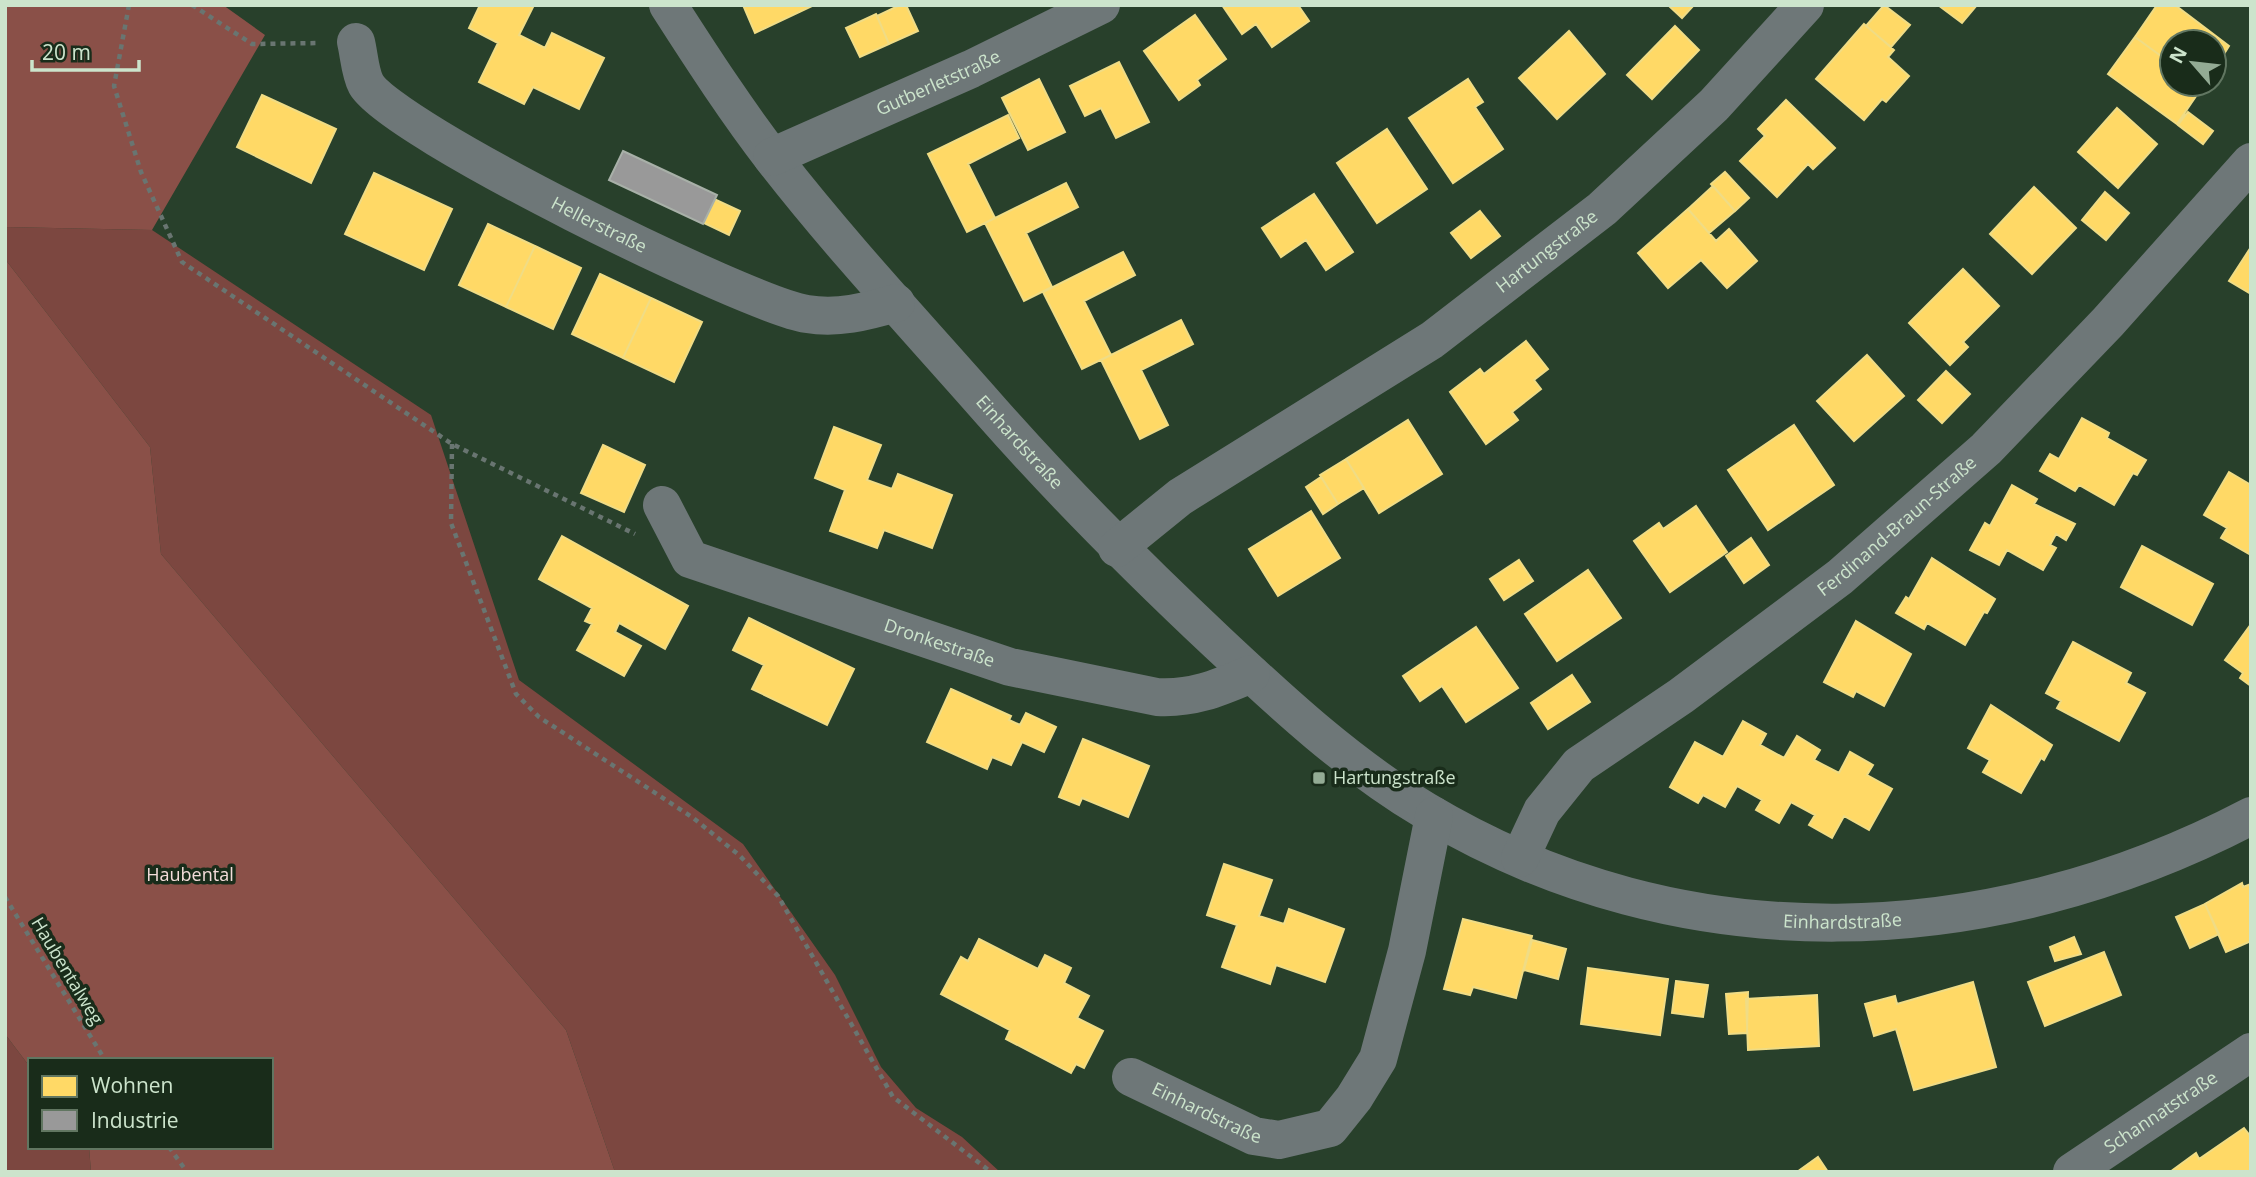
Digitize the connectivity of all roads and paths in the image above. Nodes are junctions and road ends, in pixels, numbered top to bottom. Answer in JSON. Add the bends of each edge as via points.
{"nodes":[{"id":1,"x":129,"y":5,"type":"edge"},
{"id":2,"x":192,"y":5,"type":"edge"},
{"id":3,"x":668,"y":5,"type":"edge"},
{"id":4,"x":1101,"y":5,"type":"edge"},
{"id":5,"x":1805,"y":5,"type":"edge"},
{"id":6,"x":356,"y":42,"type":"joint"},
{"id":7,"x":772,"y":158,"type":"junction"},
{"id":8,"x":2251,"y":162,"type":"edge"},
{"id":9,"x":895,"y":303,"type":"junction"},
{"id":10,"x":452,"y":444,"type":"junction"},
{"id":11,"x":662,"y":505,"type":"dead end"},
{"id":12,"x":1117,"y":548,"type":"junction"},
{"id":13,"x":690,"y":559,"type":"junction"},
{"id":14,"x":1251,"y":674,"type":"junction"},
{"id":15,"x":1434,"y":816,"type":"junction"},
{"id":16,"x":2251,"y":816,"type":"edge"},
{"id":17,"x":1520,"y":858,"type":"junction"},
{"id":18,"x":5,"y":897,"type":"edge"},
{"id":19,"x":2251,"y":1052,"type":"edge"},
{"id":20,"x":104,"y":1058,"type":"edge"},
{"id":21,"x":1131,"y":1077,"type":"dead end"},
{"id":22,"x":170,"y":1149,"type":"edge"},
{"id":23,"x":187,"y":1172,"type":"edge"},
{"id":24,"x":991,"y":1172,"type":"edge"},
{"id":25,"x":2071,"y":1172,"type":"edge"}],
"edges":[{"from":1,"to":10,"type":"path","via":[[114,86],[141,172],[182,262]]},
{"from":2,"to":6,"type":"path","via":[[252,44]]},
{"from":3,"to":7,"type":"street","name":"Einhardstraße"},
{"from":4,"to":7,"type":"street","name":"Gutberletstraße"},
{"from":5,"to":12,"type":"street","name":"Hartungstraße","via":[[1714,105],[1602,209],[1432,340],[1180,497]]},
{"from":6,"to":9,"type":"street","name":"Hellerstraße","via":[[366,84],[414,125],[714,281],[805,314],[848,316]]},
{"from":7,"to":9,"type":"street","name":"Einhardstraße"},
{"from":8,"to":17,"type":"street","name":"Ferdinand-Braun-Straße","via":[[1986,449],[1840,577],[1681,696],[1579,765],[1542,811]]},
{"from":9,"to":12,"type":"street","name":"Einhardstraße"},
{"from":10,"to":13,"type":"path"},
{"from":10,"to":24,"type":"path","via":[[451,523],[516,694],[539,718],[692,817],[738,855],[778,896],[893,1097]]},
{"from":11,"to":13,"type":"street"},
{"from":12,"to":14,"type":"street","name":"Einhardstraße"},
{"from":13,"to":14,"type":"street","name":"Dronkestraße","via":[[1023,670],[1182,698],[1209,693]]},
{"from":14,"to":15,"type":"street","name":"Einhardstraße","via":[[1375,776]]},
{"from":15,"to":17,"type":"street","name":"Einhardstraße"},
{"from":15,"to":21,"type":"street","name":"Einhardstraße","via":[[1407,951],[1378,1059],[1330,1128],[1279,1140],[1254,1136]]},
{"from":16,"to":17,"type":"street","name":"Einhardstraße","via":[[2166,857],[2059,893],[1992,909],[1888,922],[1833,924],[1725,916],[1588,884]]},
{"from":18,"to":20,"type":"path","name":"Haubentalweg"},
{"from":19,"to":25,"type":"street","name":"Schannatstraße"},
{"from":22,"to":23,"type":"path"}]}
